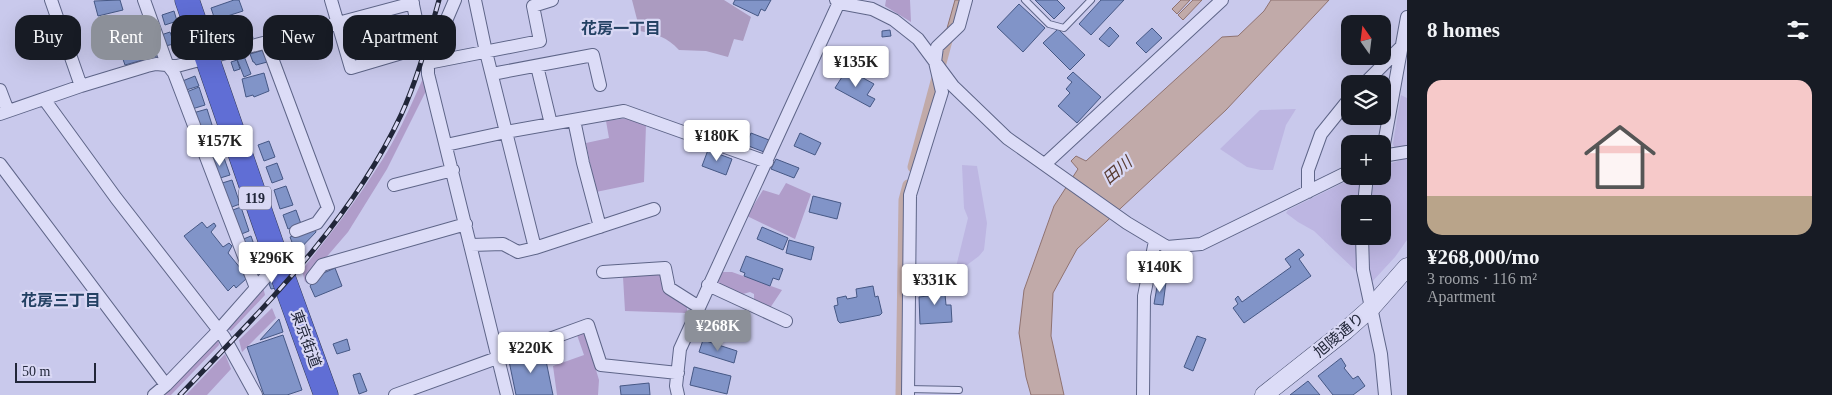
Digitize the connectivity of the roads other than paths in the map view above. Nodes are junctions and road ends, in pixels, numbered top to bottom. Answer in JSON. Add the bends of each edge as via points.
{"nodes":[{"id":1,"x":51,"y":0,"type":"edge"},
{"id":2,"x":144,"y":0,"type":"edge"},
{"id":3,"x":187,"y":0,"type":"edge"},
{"id":4,"x":331,"y":0,"type":"edge"},
{"id":5,"x":456,"y":0,"type":"edge"},
{"id":6,"x":475,"y":0,"type":"edge"},
{"id":7,"x":552,"y":0,"type":"edge"},
{"id":8,"x":966,"y":0,"type":"edge"},
{"id":9,"x":1025,"y":0,"type":"edge"},
{"id":10,"x":1090,"y":0,"type":"edge"},
{"id":11,"x":1222,"y":0,"type":"edge"},
{"id":12,"x":412,"y":1,"type":"edge"},
{"id":13,"x":839,"y":1,"type":"edge"},
{"id":14,"x":192,"y":15,"type":"edge"},
{"id":15,"x":415,"y":15,"type":"edge"},
{"id":16,"x":1407,"y":18,"type":"edge"},
{"id":17,"x":338,"y":22,"type":"junction"},
{"id":18,"x":333,"y":23,"type":"edge"},
{"id":19,"x":343,"y":40,"type":"edge"},
{"id":20,"x":1402,"y":46,"type":"junction"},
{"id":21,"x":486,"y":52,"type":"junction"},
{"id":22,"x":197,"y":60,"type":"edge"},
{"id":23,"x":208,"y":60,"type":"edge"},
{"id":24,"x":273,"y":60,"type":"edge"},
{"id":25,"x":349,"y":60,"type":"edge"},
{"id":26,"x":378,"y":60,"type":"edge"},
{"id":27,"x":427,"y":60,"type":"edge"},
{"id":28,"x":936,"y":62,"type":"junction"},
{"id":29,"x":428,"y":63,"type":"junction"},
{"id":30,"x":167,"y":64,"type":"junction"},
{"id":31,"x":538,"y":66,"type":"junction"},
{"id":32,"x":492,"y":74,"type":"junction"},
{"id":33,"x":1373,"y":75,"type":"edge"},
{"id":34,"x":600,"y":85,"type":"dead end"},
{"id":35,"x":81,"y":86,"type":"junction"},
{"id":36,"x":0,"y":90,"type":"edge"},
{"id":37,"x":44,"y":99,"type":"junction"},
{"id":38,"x":1341,"y":107,"type":"edge"},
{"id":39,"x":4,"y":112,"type":"edge"},
{"id":40,"x":574,"y":120,"type":"junction"},
{"id":41,"x":551,"y":124,"type":"junction"},
{"id":42,"x":506,"y":132,"type":"junction"},
{"id":43,"x":1386,"y":135,"type":"edge"},
{"id":44,"x":446,"y":145,"type":"junction"},
{"id":45,"x":1407,"y":152,"type":"edge"},
{"id":46,"x":1391,"y":155,"type":"edge"},
{"id":47,"x":767,"y":162,"type":"junction"},
{"id":48,"x":0,"y":164,"type":"edge"},
{"id":49,"x":1045,"y":164,"type":"junction"},
{"id":50,"x":453,"y":170,"type":"junction"},
{"id":51,"x":1341,"y":176,"type":"edge"},
{"id":52,"x":394,"y":185,"type":"dead end"},
{"id":53,"x":1308,"y":192,"type":"junction"},
{"id":54,"x":654,"y":209,"type":"dead end"},
{"id":55,"x":466,"y":224,"type":"junction"},
{"id":56,"x":600,"y":226,"type":"junction"},
{"id":57,"x":296,"y":231,"type":"dead end"},
{"id":58,"x":1155,"y":241,"type":"junction"},
{"id":59,"x":471,"y":245,"type":"junction"},
{"id":60,"x":1362,"y":245,"type":"edge"},
{"id":61,"x":535,"y":248,"type":"junction"},
{"id":62,"x":278,"y":263,"type":"junction"},
{"id":63,"x":1407,"y":267,"type":"edge"},
{"id":64,"x":603,"y":272,"type":"dead end"},
{"id":65,"x":312,"y":278,"type":"dead end"},
{"id":66,"x":708,"y":286,"type":"junction"},
{"id":67,"x":256,"y":288,"type":"junction"},
{"id":68,"x":699,"y":307,"type":"junction"},
{"id":69,"x":1371,"y":308,"type":"junction"},
{"id":70,"x":786,"y":321,"type":"dead end"},
{"id":71,"x":219,"y":330,"type":"junction"},
{"id":72,"x":498,"y":358,"type":"junction"},
{"id":73,"x":678,"y":373,"type":"junction"},
{"id":74,"x":166,"y":385,"type":"junction"},
{"id":75,"x":959,"y":390,"type":"dead end"},
{"id":76,"x":908,"y":392,"type":"edge"},
{"id":77,"x":154,"y":395,"type":"edge"},
{"id":78,"x":256,"y":395,"type":"edge"},
{"id":79,"x":326,"y":395,"type":"edge"},
{"id":80,"x":395,"y":395,"type":"edge"},
{"id":81,"x":507,"y":395,"type":"edge"},
{"id":82,"x":678,"y":395,"type":"edge"},
{"id":83,"x":1143,"y":395,"type":"edge"},
{"id":84,"x":1264,"y":395,"type":"edge"},
{"id":85,"x":1386,"y":395,"type":"edge"}],
"edges":[{"from":1,"to":35,"type":"street"},
{"from":2,"to":30,"type":"street"},
{"from":3,"to":14,"type":"highway","name":"東京街道","number":"119"},
{"from":4,"to":17,"type":"street"},
{"from":5,"to":29,"type":"street"},
{"from":6,"to":21,"type":"street"},
{"from":7,"to":21,"type":"street","via":[[533,6],[540,41]]},
{"from":8,"to":28,"type":"street","via":[[959,26],[938,47]]},
{"from":9,"to":10,"type":"lane","via":[[1050,24],[1064,28]]},
{"from":11,"to":49,"type":"street"},
{"from":12,"to":15,"type":"street"},
{"from":12,"to":17,"type":"street"},
{"from":13,"to":28,"type":"street","via":[[872,9],[894,20],[918,39]]},
{"from":13,"to":47,"type":"street"},
{"from":16,"to":20,"type":"street"},
{"from":17,"to":18,"type":"street"},
{"from":17,"to":19,"type":"street"},
{"from":20,"to":33,"type":"street"},
{"from":20,"to":43,"type":"street"},
{"from":21,"to":29,"type":"street"},
{"from":21,"to":32,"type":"street"},
{"from":22,"to":30,"type":"street","via":[[177,66]]},
{"from":23,"to":62,"type":"highway","name":"東京街道","number":"119"},
{"from":24,"to":57,"type":"street","via":[[328,208],[317,223]]},
{"from":25,"to":26,"type":"street","via":[[351,68]]},
{"from":27,"to":29,"type":"street"},
{"from":28,"to":49,"type":"street","via":[[953,86],[1007,138]]},
{"from":28,"to":76,"type":"street","via":[[942,92],[910,195]]},
{"from":29,"to":44,"type":"street"},
{"from":30,"to":35,"type":"street","via":[[147,66]]},
{"from":30,"to":67,"type":"street","via":[[177,82]]},
{"from":31,"to":32,"type":"street"},
{"from":31,"to":34,"type":"street","via":[[593,55]]},
{"from":31,"to":41,"type":"street"},
{"from":32,"to":42,"type":"street"},
{"from":35,"to":37,"type":"street"},
{"from":36,"to":39,"type":"street"},
{"from":37,"to":39,"type":"street"},
{"from":37,"to":71,"type":"street"},
{"from":38,"to":53,"type":"street","via":[[1320,134],[1308,170]]},
{"from":40,"to":41,"type":"street"},
{"from":40,"to":47,"type":"street","via":[[624,111]]},
{"from":40,"to":56,"type":"street"},
{"from":41,"to":42,"type":"street"},
{"from":42,"to":44,"type":"street"},
{"from":42,"to":61,"type":"street"},
{"from":44,"to":50,"type":"street"},
{"from":45,"to":46,"type":"street"},
{"from":47,"to":66,"type":"street"},
{"from":48,"to":74,"type":"street"},
{"from":49,"to":58,"type":"street"},
{"from":50,"to":52,"type":"street"},
{"from":50,"to":55,"type":"street"},
{"from":51,"to":53,"type":"street"},
{"from":53,"to":58,"type":"street","via":[[1201,244],[1167,247]]},
{"from":54,"to":56,"type":"street"},
{"from":55,"to":59,"type":"street"},
{"from":55,"to":65,"type":"street","via":[[322,265]]},
{"from":56,"to":61,"type":"street"},
{"from":58,"to":83,"type":"street","via":[[1144,296]]},
{"from":59,"to":61,"type":"street","via":[[503,244],[518,252]]},
{"from":59,"to":72,"type":"street"},
{"from":60,"to":69,"type":"street","via":[[1363,270]]},
{"from":62,"to":67,"type":"street"},
{"from":62,"to":79,"type":"highway","name":"東京街道","number":"119"},
{"from":63,"to":69,"type":"street","name":"旭陵通り"},
{"from":64,"to":68,"type":"street","via":[[665,268],[669,288]]},
{"from":66,"to":68,"type":"street"},
{"from":66,"to":70,"type":"street"},
{"from":67,"to":71,"type":"street"},
{"from":68,"to":73,"type":"street","via":[[680,349]]},
{"from":69,"to":84,"type":"street","name":"旭陵通り"},
{"from":69,"to":85,"type":"street"},
{"from":71,"to":74,"type":"street"},
{"from":71,"to":78,"type":"street"},
{"from":72,"to":73,"type":"street","via":[[588,326],[601,365]]},
{"from":72,"to":80,"type":"street"},
{"from":72,"to":81,"type":"street"},
{"from":73,"to":82,"type":"street"},
{"from":74,"to":77,"type":"street"},
{"from":75,"to":76,"type":"lane"}]}
